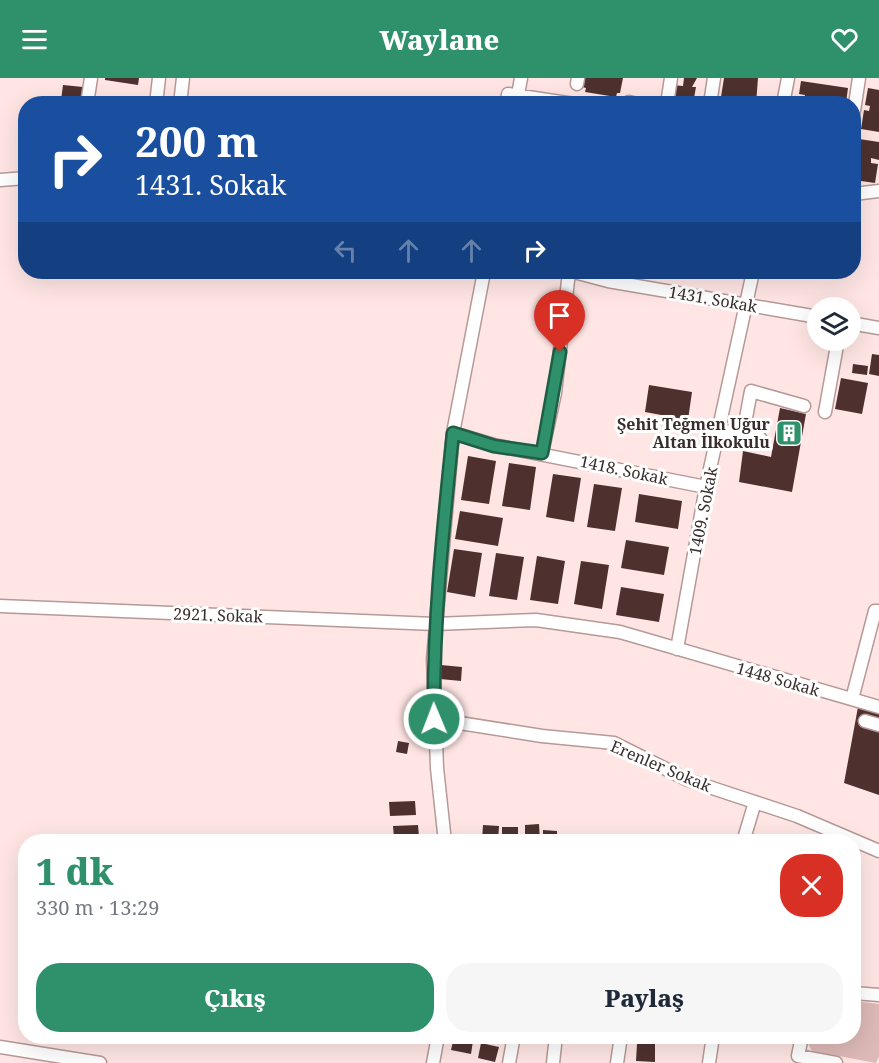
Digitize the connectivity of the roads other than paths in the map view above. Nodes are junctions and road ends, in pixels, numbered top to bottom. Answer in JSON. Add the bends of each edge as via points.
{"nodes":[{"id":1,"x":91,"y":78,"type":"edge"},
{"id":2,"x":159,"y":78,"type":"edge"},
{"id":3,"x":183,"y":78,"type":"edge"},
{"id":4,"x":521,"y":78,"type":"edge"},
{"id":5,"x":671,"y":78,"type":"edge"},
{"id":6,"x":714,"y":78,"type":"edge"},
{"id":7,"x":788,"y":78,"type":"edge"},
{"id":8,"x":859,"y":78,"type":"edge"},
{"id":9,"x":88,"y":96,"type":"edge"},
{"id":10,"x":157,"y":96,"type":"edge"},
{"id":11,"x":181,"y":96,"type":"edge"},
{"id":12,"x":512,"y":96,"type":"edge"},
{"id":13,"x":668,"y":96,"type":"edge"},
{"id":14,"x":711,"y":96,"type":"edge"},
{"id":15,"x":785,"y":96,"type":"edge"},
{"id":16,"x":856,"y":96,"type":"edge"},
{"id":17,"x":18,"y":179,"type":"edge"},
{"id":18,"x":0,"y":180,"type":"edge"},
{"id":19,"x":879,"y":191,"type":"edge"},
{"id":20,"x":861,"y":193,"type":"edge"},
{"id":21,"x":483,"y":279,"type":"edge"},
{"id":22,"x":568,"y":279,"type":"edge"},
{"id":23,"x":600,"y":279,"type":"edge"},
{"id":24,"x":752,"y":279,"type":"edge"},
{"id":25,"x":747,"y":304,"type":"junction"},
{"id":26,"x":807,"y":315,"type":"edge"},
{"id":27,"x":861,"y":325,"type":"edge"},
{"id":28,"x":879,"y":328,"type":"edge"},
{"id":29,"x":836,"y":351,"type":"edge"},
{"id":30,"x":804,"y":406,"type":"dead end"},
{"id":31,"x":825,"y":412,"type":"dead end"},
{"id":32,"x":719,"y":430,"type":"junction"},
{"id":33,"x":453,"y":433,"type":"junction"},
{"id":34,"x":742,"y":434,"type":"junction"},
{"id":35,"x":760,"y":438,"type":"dead end"},
{"id":36,"x":542,"y":453,"type":"junction"},
{"id":37,"x":706,"y":488,"type":"junction"},
{"id":38,"x":0,"y":606,"type":"edge"},
{"id":39,"x":879,"y":611,"type":"edge"},
{"id":40,"x":435,"y":624,"type":"junction"},
{"id":41,"x":677,"y":649,"type":"junction"},
{"id":42,"x":852,"y":699,"type":"junction"},
{"id":43,"x":879,"y":707,"type":"edge"},
{"id":44,"x":434,"y":719,"type":"junction"},
{"id":45,"x":865,"y":721,"type":"dead end"},
{"id":46,"x":879,"y":725,"type":"edge"},
{"id":47,"x":755,"y":802,"type":"junction"},
{"id":48,"x":444,"y":834,"type":"edge"},
{"id":49,"x":745,"y":834,"type":"edge"},
{"id":50,"x":832,"y":834,"type":"edge"},
{"id":51,"x":861,"y":845,"type":"edge"},
{"id":52,"x":879,"y":851,"type":"edge"},
{"id":53,"x":861,"y":994,"type":"edge"},
{"id":54,"x":879,"y":995,"type":"edge"},
{"id":55,"x":437,"y":1044,"type":"edge"},
{"id":56,"x":513,"y":1044,"type":"edge"},
{"id":57,"x":555,"y":1044,"type":"edge"},
{"id":58,"x":620,"y":1044,"type":"edge"},
{"id":59,"x":712,"y":1044,"type":"edge"},
{"id":60,"x":801,"y":1044,"type":"edge"},
{"id":61,"x":0,"y":1047,"type":"edge"},
{"id":62,"x":798,"y":1059,"type":"edge"},
{"id":63,"x":100,"y":1063,"type":"edge"},
{"id":64,"x":433,"y":1063,"type":"edge"},
{"id":65,"x":509,"y":1063,"type":"edge"},
{"id":66,"x":553,"y":1063,"type":"edge"},
{"id":67,"x":618,"y":1063,"type":"edge"},
{"id":68,"x":709,"y":1063,"type":"edge"},
{"id":69,"x":836,"y":1063,"type":"edge"}],
"edges":[{"from":1,"to":9,"type":"street"},
{"from":2,"to":10,"type":"street"},
{"from":3,"to":11,"type":"street"},
{"from":4,"to":12,"type":"street"},
{"from":5,"to":13,"type":"street"},
{"from":6,"to":14,"type":"street"},
{"from":7,"to":15,"type":"street"},
{"from":8,"to":16,"type":"street"},
{"from":17,"to":18,"type":"street"},
{"from":19,"to":20,"type":"street"},
{"from":21,"to":33,"type":"street"},
{"from":22,"to":36,"type":"street","via":[[555,393]]},
{"from":23,"to":25,"type":"street","name":"1431. Sokak"},
{"from":24,"to":25,"type":"street"},
{"from":25,"to":26,"type":"street","name":"1431. Sokak"},
{"from":25,"to":32,"type":"street","name":"1409. Sokak"},
{"from":27,"to":28,"type":"street"},
{"from":29,"to":31,"type":"street"},
{"from":30,"to":34,"type":"street","via":[[752,391]]},
{"from":32,"to":34,"type":"street"},
{"from":32,"to":37,"type":"street","name":"1409. Sokak"},
{"from":33,"to":36,"type":"street","via":[[494,446]]},
{"from":33,"to":40,"type":"street"},
{"from":34,"to":35,"type":"street"},
{"from":36,"to":37,"type":"street","name":"1418. Sokak"},
{"from":37,"to":41,"type":"street","name":"1409. Sokak"},
{"from":38,"to":40,"type":"street","name":"2921. Sokak"},
{"from":39,"to":42,"type":"street","via":[[875,611]]},
{"from":40,"to":41,"type":"street","name":"2921. Sokak","via":[[536,620],[620,632]]},
{"from":40,"to":44,"type":"street"},
{"from":41,"to":42,"type":"street","name":"1448 Sokak"},
{"from":42,"to":43,"type":"street","name":"1448 Sokak"},
{"from":44,"to":47,"type":"street","name":"Erenler Sokak","via":[[614,743],[688,780]]},
{"from":44,"to":48,"type":"street"},
{"from":45,"to":46,"type":"street"},
{"from":47,"to":49,"type":"street"},
{"from":47,"to":50,"type":"street","name":"Erenler Sokak","via":[[798,816]]},
{"from":51,"to":52,"type":"street","name":"Erenler Sokak"},
{"from":53,"to":54,"type":"street"},
{"from":55,"to":64,"type":"street"},
{"from":56,"to":65,"type":"street"},
{"from":57,"to":66,"type":"street"},
{"from":58,"to":67,"type":"street"},
{"from":59,"to":68,"type":"street"},
{"from":60,"to":62,"type":"street"},
{"from":61,"to":63,"type":"street"},
{"from":62,"to":69,"type":"street"}]}
